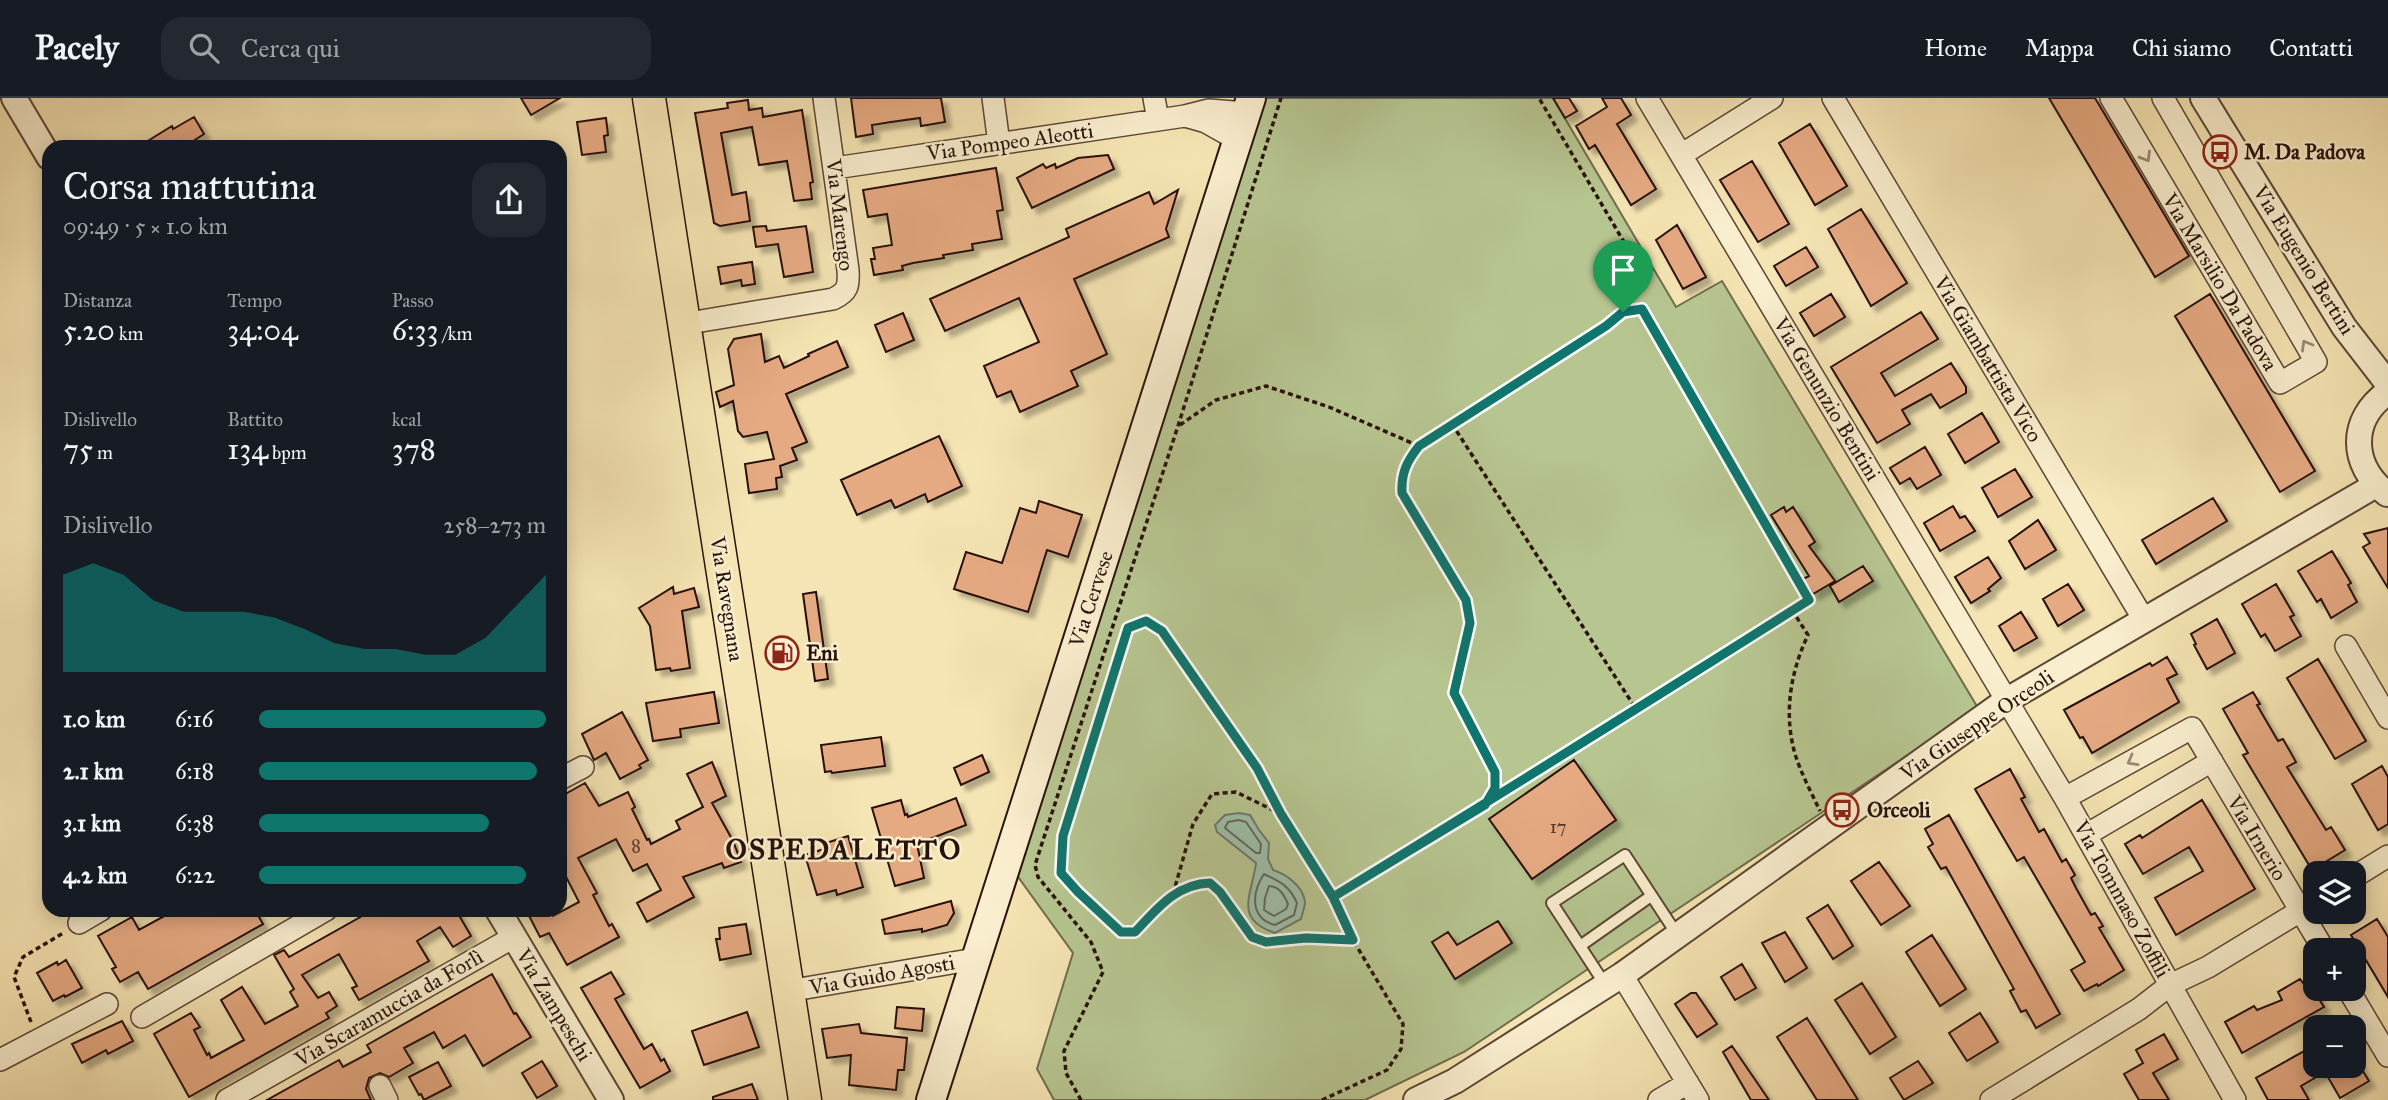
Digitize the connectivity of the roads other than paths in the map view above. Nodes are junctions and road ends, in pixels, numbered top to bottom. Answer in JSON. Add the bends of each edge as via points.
{"nodes":[{"id":1,"x":14,"y":98,"type":"edge"},
{"id":2,"x":649,"y":98,"type":"edge"},
{"id":3,"x":824,"y":98,"type":"edge"},
{"id":4,"x":993,"y":98,"type":"edge"},
{"id":5,"x":1154,"y":98,"type":"edge"},
{"id":6,"x":1647,"y":98,"type":"edge"},
{"id":7,"x":1772,"y":98,"type":"edge"},
{"id":8,"x":1833,"y":98,"type":"edge"},
{"id":9,"x":2111,"y":98,"type":"edge"},
{"id":10,"x":2162,"y":98,"type":"edge"},
{"id":11,"x":2203,"y":98,"type":"edge"},
{"id":12,"x":1249,"y":105,"type":"edge"},
{"id":13,"x":1195,"y":108,"type":"edge"},
{"id":14,"x":1158,"y":120,"type":"junction"},
{"id":15,"x":1238,"y":140,"type":"junction"},
{"id":16,"x":999,"y":144,"type":"junction"},
{"id":17,"x":42,"y":145,"type":"edge"},
{"id":18,"x":1681,"y":155,"type":"junction"},
{"id":19,"x":835,"y":168,"type":"junction"},
{"id":20,"x":683,"y":324,"type":"junction"},
{"id":21,"x":2388,"y":384,"type":"edge"},
{"id":22,"x":2388,"y":392,"type":"edge"},
{"id":23,"x":2382,"y":490,"type":"edge"},
{"id":24,"x":2144,"y":620,"type":"junction"},
{"id":25,"x":2346,"y":646,"type":"dead end"},
{"id":26,"x":2007,"y":700,"type":"junction"},
{"id":27,"x":2388,"y":718,"type":"edge"},
{"id":28,"x":2212,"y":761,"type":"junction"},
{"id":29,"x":583,"y":767,"type":"dead end"},
{"id":30,"x":567,"y":775,"type":"edge"},
{"id":31,"x":2065,"y":798,"type":"junction"},
{"id":32,"x":2086,"y":835,"type":"junction"},
{"id":33,"x":2388,"y":856,"type":"edge"},
{"id":34,"x":2366,"y":870,"type":"edge"},
{"id":35,"x":1651,"y":895,"type":"junction"},
{"id":36,"x":2303,"y":898,"type":"edge"},
{"id":37,"x":2303,"y":909,"type":"edge"},
{"id":38,"x":89,"y":917,"type":"edge"},
{"id":39,"x":314,"y":917,"type":"edge"},
{"id":40,"x":502,"y":917,"type":"edge"},
{"id":41,"x":79,"y":923,"type":"road end"},
{"id":42,"x":1678,"y":936,"type":"junction"},
{"id":43,"x":514,"y":937,"type":"junction"},
{"id":44,"x":1580,"y":946,"type":"junction"},
{"id":45,"x":975,"y":959,"type":"junction"},
{"id":46,"x":1614,"y":980,"type":"junction"},
{"id":47,"x":2170,"y":985,"type":"junction"},
{"id":48,"x":788,"y":991,"type":"junction"},
{"id":49,"x":2355,"y":1001,"type":"edge"},
{"id":50,"x":107,"y":1004,"type":"dead end"},
{"id":51,"x":142,"y":1017,"type":"dead end"},
{"id":52,"x":2388,"y":1056,"type":"edge"},
{"id":53,"x":0,"y":1060,"type":"edge"},
{"id":54,"x":1693,"y":1091,"type":"edge"},
{"id":55,"x":228,"y":1100,"type":"edge"},
{"id":56,"x":611,"y":1100,"type":"edge"},
{"id":57,"x":805,"y":1100,"type":"edge"},
{"id":58,"x":931,"y":1100,"type":"edge"},
{"id":59,"x":1416,"y":1100,"type":"edge"},
{"id":60,"x":1658,"y":1100,"type":"edge"},
{"id":61,"x":1991,"y":1100,"type":"edge"},
{"id":62,"x":2235,"y":1100,"type":"edge"}],
"edges":[{"from":1,"to":17,"type":"street"},
{"from":2,"to":20,"type":"main road","name":"Via Ravegnana"},
{"from":3,"to":19,"type":"street","name":"Via Marengo"},
{"from":4,"to":16,"type":"street"},
{"from":5,"to":14,"type":"street"},
{"from":6,"to":18,"type":"street","name":"Via Genunzio Bentini"},
{"from":7,"to":18,"type":"street"},
{"from":8,"to":24,"type":"street","name":"Via Giambattista Vico"},
{"from":9,"to":10,"type":"street","name":"Via Marsilio Da Padova","one_way":true,"via":[[2280,383],[2316,362]]},
{"from":11,"to":21,"type":"street","name":"Via Eugenio Bertini","via":[[2344,327]]},
{"from":12,"to":13,"type":"street","name":"Via Pompeo Aleotti"},
{"from":12,"to":15,"type":"main road","name":"Via Cervese"},
{"from":13,"to":14,"type":"street","name":"Via Pompeo Aleotti"},
{"from":13,"to":15,"type":"street","via":[[1206,122]]},
{"from":14,"to":16,"type":"street","name":"Via Pompeo Aleotti"},
{"from":15,"to":45,"type":"main road","name":"Via Cervese"},
{"from":16,"to":19,"type":"street","name":"Via Pompeo Aleotti"},
{"from":18,"to":26,"type":"street","name":"Via Genunzio Bentini"},
{"from":19,"to":20,"type":"street","name":"Via Marengo","via":[[848,270],[849,286],[844,294]]},
{"from":20,"to":48,"type":"main road","name":"Via Ravegnana"},
{"from":22,"to":23,"type":"street","via":[[2365,415],[2360,433],[2359,452],[2365,470]]},
{"from":23,"to":24,"type":"street","name":"Via Giuseppe Orceoli"},
{"from":24,"to":26,"type":"street","name":"Via Giuseppe Orceoli"},
{"from":25,"to":27,"type":"street"},
{"from":26,"to":31,"type":"street","name":"Via Tommaso Zoffili"},
{"from":26,"to":42,"type":"street","name":"Via Giuseppe Orceoli"},
{"from":28,"to":31,"type":"street","name":"Via Irnerio","one_way":true,"via":[[2192,727]]},
{"from":28,"to":32,"type":"street"},
{"from":28,"to":36,"type":"street","name":"Via Irnerio"},
{"from":29,"to":30,"type":"street"},
{"from":31,"to":32,"type":"street","name":"Via Tommaso Zoffili"},
{"from":32,"to":47,"type":"street","name":"Via Tommaso Zoffili"},
{"from":33,"to":34,"type":"street"},
{"from":35,"to":42,"type":"lane"},
{"from":35,"to":44,"type":"lane"},
{"from":35,"to":44,"type":"lane","via":[[1625,855],[1552,902]]},
{"from":37,"to":47,"type":"street"},
{"from":38,"to":41,"type":"street"},
{"from":39,"to":51,"type":"street"},
{"from":40,"to":43,"type":"street","name":"Via Zampeschi"},
{"from":42,"to":46,"type":"street","name":"Via Giuseppe Orceoli"},
{"from":43,"to":55,"type":"street","name":"Via Scaramuccia da Forlì"},
{"from":43,"to":56,"type":"street","name":"Via Zampeschi"},
{"from":44,"to":46,"type":"lane"},
{"from":45,"to":48,"type":"street","name":"Via Guido Agosti"},
{"from":45,"to":58,"type":"main road","name":"Via Cervese"},
{"from":46,"to":54,"type":"street"},
{"from":46,"to":59,"type":"street","name":"Via Giuseppe Orceoli","via":[[1455,1081]]},
{"from":47,"to":61,"type":"street"},
{"from":47,"to":62,"type":"street","name":"Via Tommaso Zoffili"},
{"from":48,"to":57,"type":"main road","name":"Via Ravegnana"},
{"from":49,"to":52,"type":"street"},
{"from":50,"to":53,"type":"street"},
{"from":54,"to":60,"type":"street"}]}
